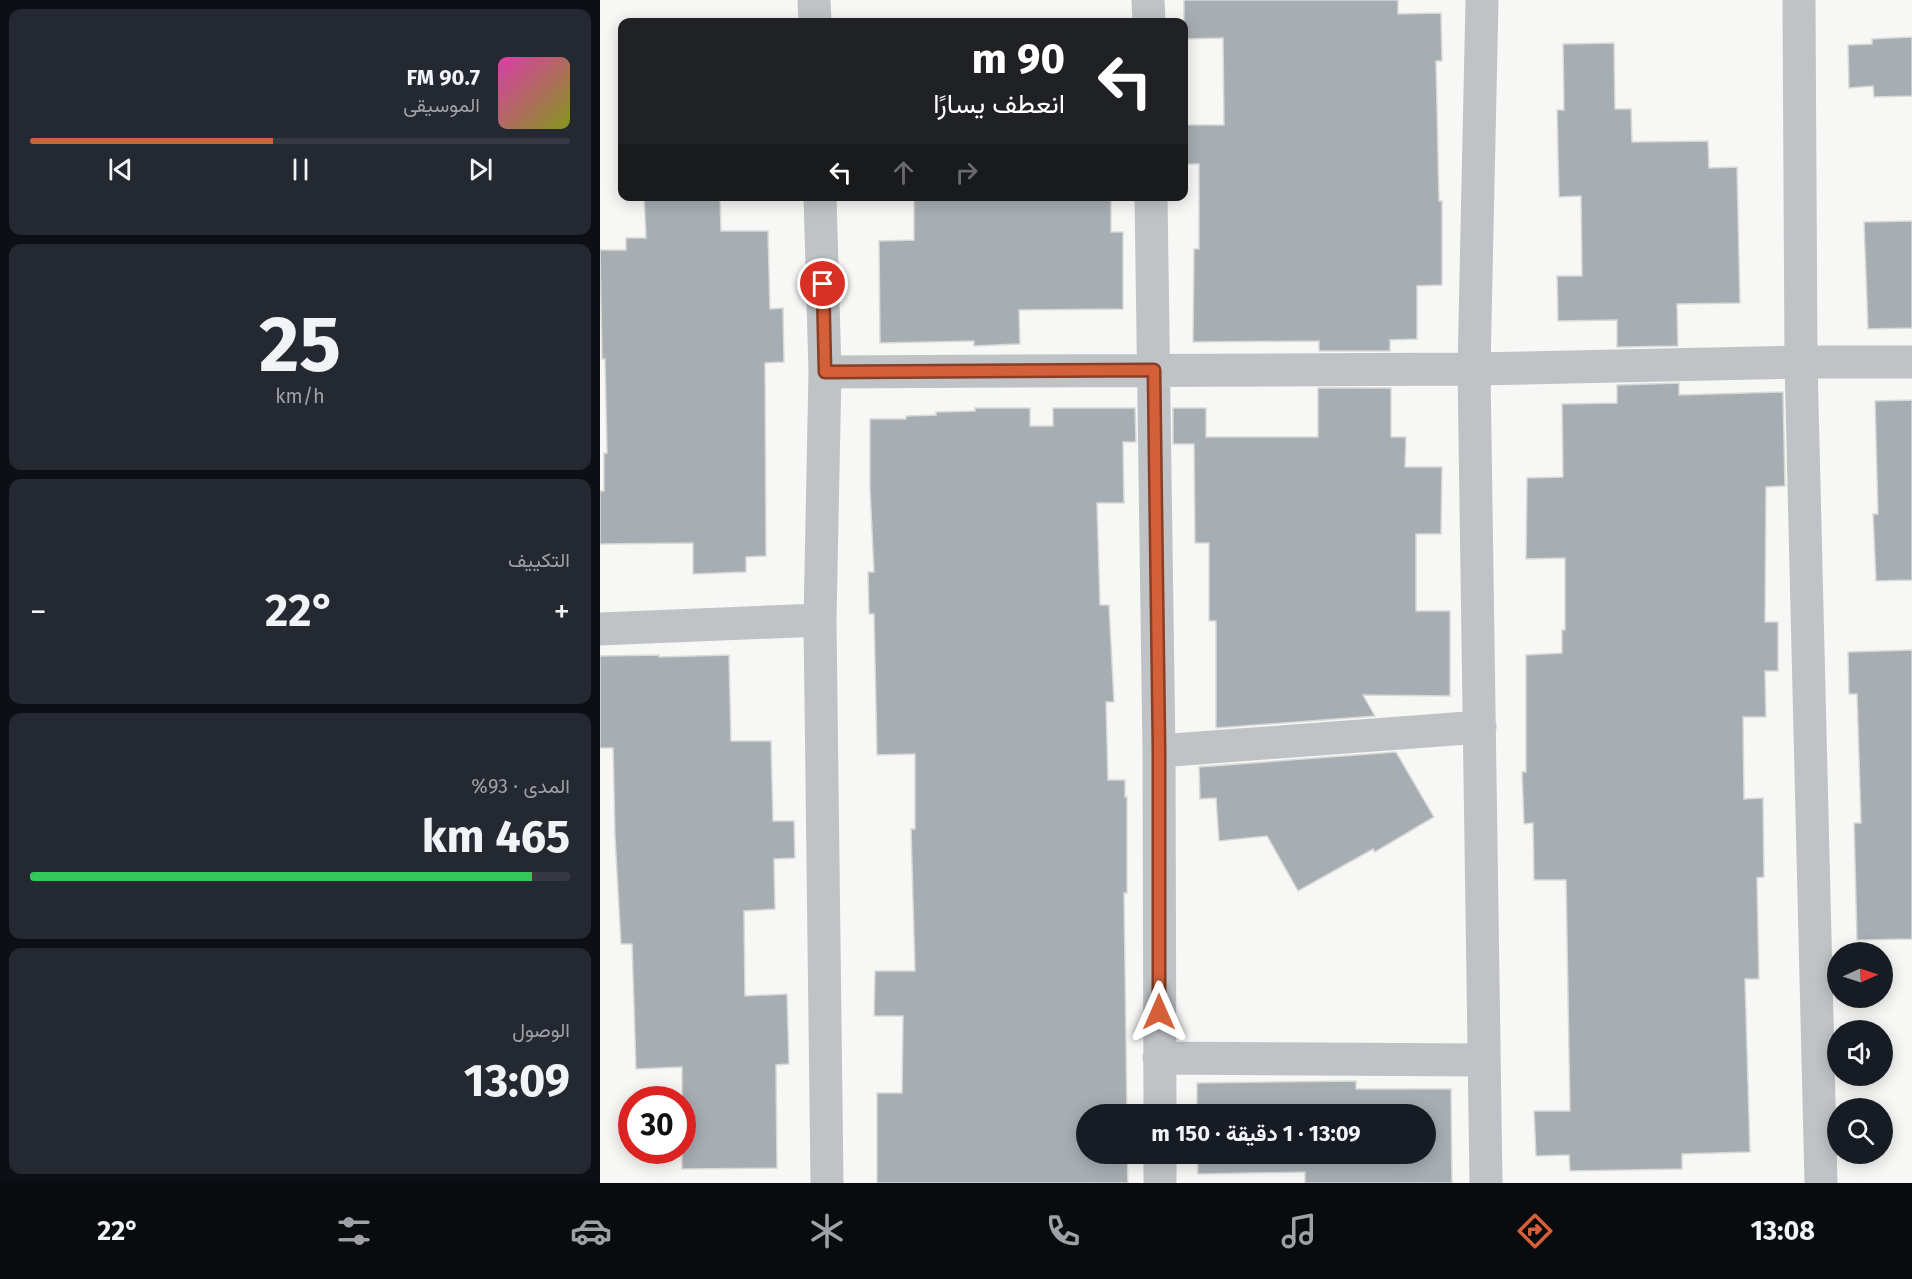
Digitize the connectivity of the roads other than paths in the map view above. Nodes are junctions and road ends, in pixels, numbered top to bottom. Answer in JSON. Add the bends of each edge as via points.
{"nodes":[{"id":1,"x":814,"y":0,"type":"edge"},
{"id":2,"x":1148,"y":0,"type":"edge"},
{"id":3,"x":1482,"y":0,"type":"edge"},
{"id":4,"x":1799,"y":0,"type":"edge"},
{"id":5,"x":815,"y":18,"type":"edge"},
{"id":6,"x":1149,"y":18,"type":"edge"},
{"id":7,"x":820,"y":201,"type":"edge"},
{"id":8,"x":1151,"y":201,"type":"edge"},
{"id":9,"x":1801,"y":362,"type":"junction"},
{"id":10,"x":1912,"y":362,"type":"edge"},
{"id":11,"x":1474,"y":369,"type":"junction"},
{"id":12,"x":1154,"y":370,"type":"junction"},
{"id":13,"x":825,"y":372,"type":"junction"},
{"id":14,"x":820,"y":620,"type":"junction"},
{"id":15,"x":600,"y":629,"type":"edge"},
{"id":16,"x":1480,"y":727,"type":"junction"},
{"id":17,"x":1159,"y":751,"type":"junction"},
{"id":18,"x":1159,"y":1058,"type":"junction"},
{"id":19,"x":1484,"y":1060,"type":"junction"},
{"id":20,"x":1160,"y":1104,"type":"edge"},
{"id":21,"x":1160,"y":1164,"type":"edge"},
{"id":22,"x":827,"y":1183,"type":"edge"},
{"id":23,"x":1160,"y":1183,"type":"edge"},
{"id":24,"x":1486,"y":1183,"type":"edge"},
{"id":25,"x":1821,"y":1183,"type":"edge"}],
"edges":[{"from":1,"to":5,"type":"street"},
{"from":2,"to":6,"type":"street"},
{"from":3,"to":11,"type":"street"},
{"from":4,"to":9,"type":"street"},
{"from":7,"to":13,"type":"street"},
{"from":8,"to":12,"type":"street"},
{"from":9,"to":10,"type":"street"},
{"from":9,"to":11,"type":"street"},
{"from":9,"to":25,"type":"street"},
{"from":11,"to":12,"type":"street"},
{"from":11,"to":16,"type":"street"},
{"from":12,"to":13,"type":"street"},
{"from":12,"to":17,"type":"street"},
{"from":13,"to":14,"type":"street"},
{"from":14,"to":15,"type":"street"},
{"from":14,"to":22,"type":"street"},
{"from":16,"to":17,"type":"street"},
{"from":16,"to":19,"type":"street"},
{"from":17,"to":18,"type":"street"},
{"from":18,"to":19,"type":"street"},
{"from":18,"to":20,"type":"street"},
{"from":19,"to":24,"type":"street"},
{"from":21,"to":23,"type":"street"}]}
